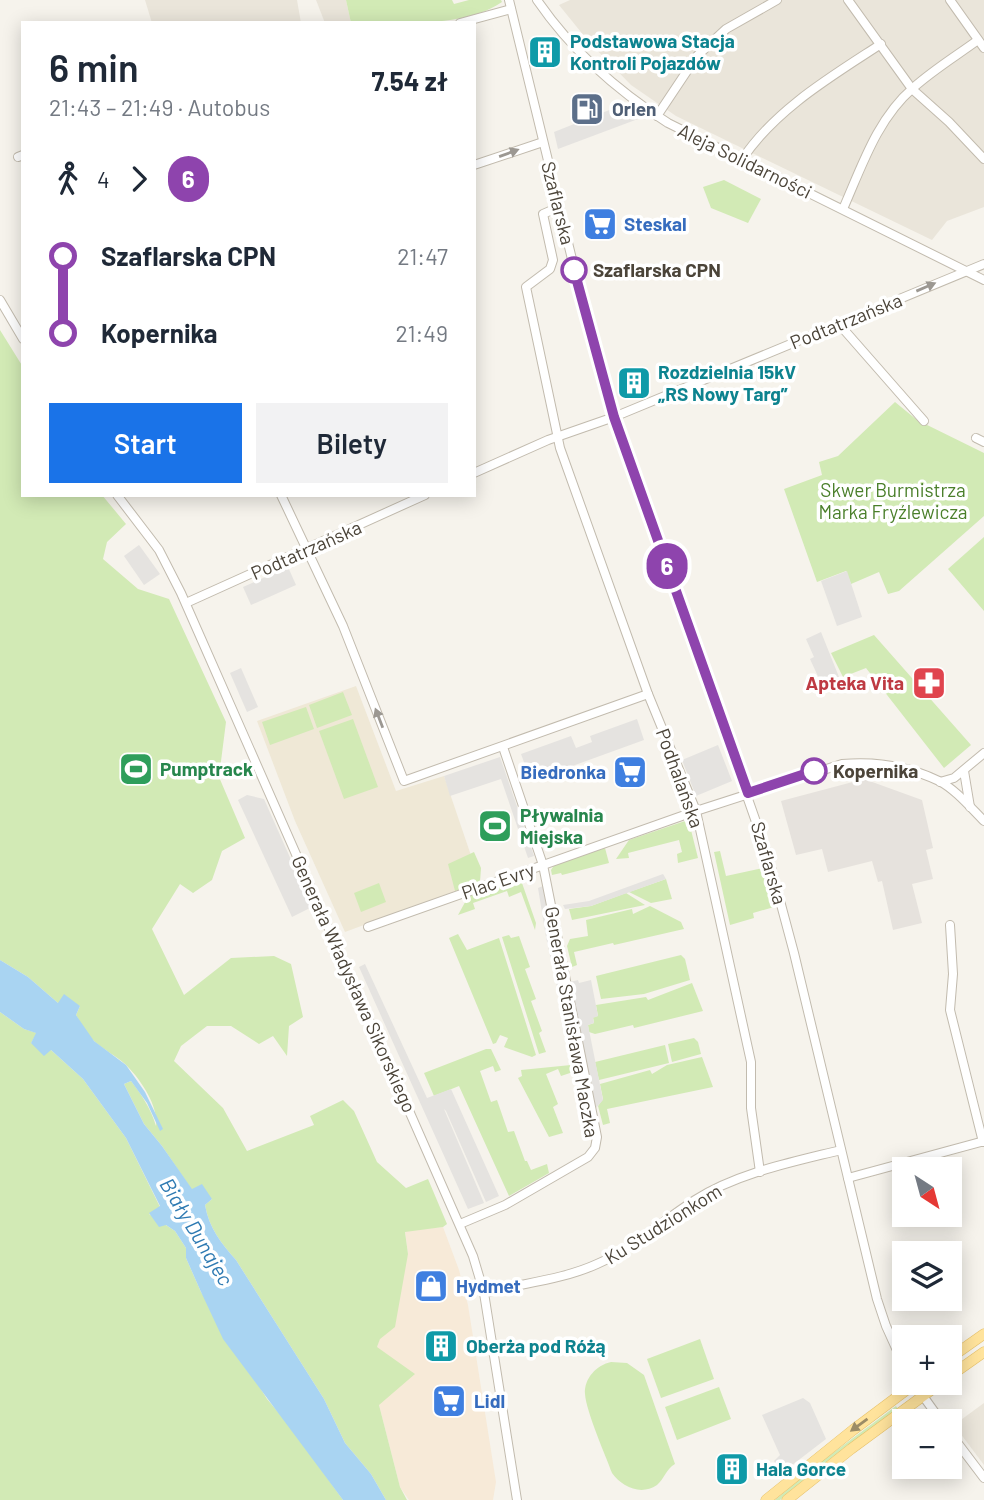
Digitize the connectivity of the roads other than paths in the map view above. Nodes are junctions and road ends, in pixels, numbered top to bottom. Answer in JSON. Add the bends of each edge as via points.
{"nodes":[{"id":1,"x":537,"y":0,"type":"edge"},
{"id":2,"x":777,"y":0,"type":"edge"},
{"id":3,"x":848,"y":0,"type":"edge"},
{"id":4,"x":950,"y":0,"type":"edge"},
{"id":5,"x":510,"y":4,"type":"edge"},
{"id":6,"x":465,"y":21,"type":"edge"},
{"id":7,"x":978,"y":40,"type":"junction"},
{"id":8,"x":881,"y":44,"type":"junction"},
{"id":9,"x":984,"y":48,"type":"edge"},
{"id":10,"x":912,"y":89,"type":"junction"},
{"id":11,"x":657,"y":116,"type":"junction"},
{"id":12,"x":543,"y":142,"type":"junction"},
{"id":13,"x":984,"y":159,"type":"edge"},
{"id":14,"x":741,"y":161,"type":"junction"},
{"id":15,"x":476,"y":164,"type":"edge"},
{"id":16,"x":559,"y":207,"type":"junction"},
{"id":17,"x":844,"y":209,"type":"junction"},
{"id":18,"x":984,"y":264,"type":"edge"},
{"id":19,"x":967,"y":271,"type":"junction"},
{"id":20,"x":984,"y":280,"type":"edge"},
{"id":21,"x":0,"y":300,"type":"edge"},
{"id":22,"x":839,"y":324,"type":"junction"},
{"id":23,"x":21,"y":336,"type":"edge"},
{"id":24,"x":614,"y":417,"type":"junction"},
{"id":25,"x":924,"y":421,"type":"dead end"},
{"id":26,"x":557,"y":437,"type":"junction"},
{"id":27,"x":476,"y":472,"type":"edge"},
{"id":28,"x":118,"y":497,"type":"edge"},
{"id":29,"x":282,"y":497,"type":"edge"},
{"id":30,"x":421,"y":497,"type":"edge"},
{"id":31,"x":306,"y":550,"type":"junction"},
{"id":32,"x":186,"y":603,"type":"junction"},
{"id":33,"x":648,"y":695,"type":"junction"},
{"id":34,"x":503,"y":747,"type":"junction"},
{"id":35,"x":984,"y":753,"type":"edge"},
{"id":36,"x":964,"y":771,"type":"junction"},
{"id":37,"x":940,"y":782,"type":"junction"},
{"id":38,"x":748,"y":793,"type":"junction"},
{"id":39,"x":971,"y":807,"type":"junction"},
{"id":40,"x":696,"y":811,"type":"junction"},
{"id":41,"x":984,"y":821,"type":"edge"},
{"id":42,"x":543,"y":865,"type":"junction"},
{"id":43,"x":950,"y":925,"type":"dead end"},
{"id":44,"x":368,"y":927,"type":"dead end"},
{"id":45,"x":983,"y":1141,"type":"edge"},
{"id":46,"x":841,"y":1150,"type":"junction"},
{"id":47,"x":760,"y":1172,"type":"junction"},
{"id":48,"x":848,"y":1178,"type":"junction"},
{"id":49,"x":460,"y":1224,"type":"junction"},
{"id":50,"x":484,"y":1293,"type":"junction"},
{"id":51,"x":984,"y":1334,"type":"edge"},
{"id":52,"x":892,"y":1339,"type":"edge"},
{"id":53,"x":962,"y":1350,"type":"edge"},
{"id":54,"x":984,"y":1352,"type":"edge"},
{"id":55,"x":962,"y":1368,"type":"edge"},
{"id":56,"x":899,"y":1395,"type":"edge"},
{"id":57,"x":923,"y":1396,"type":"joint"},
{"id":58,"x":932,"y":1409,"type":"edge"},
{"id":59,"x":962,"y":1449,"type":"edge"},
{"id":60,"x":984,"y":1478,"type":"edge"},
{"id":61,"x":517,"y":1500,"type":"edge"},
{"id":62,"x":766,"y":1500,"type":"edge"},
{"id":63,"x":787,"y":1500,"type":"edge"}],
"edges":[{"from":1,"to":11,"type":"street","name":"Aleja Solidarności","via":[[593,66]]},
{"from":2,"to":11,"type":"street","via":[[726,29],[697,56]]},
{"from":3,"to":8,"type":"street"},
{"from":4,"to":7,"type":"street"},
{"from":5,"to":6,"type":"street"},
{"from":5,"to":12,"type":"street","name":"Szaflarska"},
{"from":7,"to":9,"type":"street"},
{"from":7,"to":10,"type":"street"},
{"from":8,"to":10,"type":"street"},
{"from":8,"to":14,"type":"street","via":[[783,114]]},
{"from":10,"to":13,"type":"street"},
{"from":10,"to":17,"type":"street","via":[[872,140]]},
{"from":11,"to":14,"type":"street","name":"Aleja Solidarności"},
{"from":15,"to":12,"type":"street","one_way":true},
{"from":12,"to":16,"type":"street","name":"Szaflarska"},
{"from":14,"to":17,"type":"street","name":"Aleja Solidarności"},
{"from":16,"to":24,"type":"street","name":"Szaflarska"},
{"from":16,"to":26,"type":"street","name":"Podhalańska","via":[[543,214],[553,260],[550,269],[526,287]]},
{"from":17,"to":19,"type":"street","name":"Aleja Solidarności"},
{"from":18,"to":19,"type":"street","name":"Podtatrzańska"},
{"from":19,"to":20,"type":"street","name":"Aleja Solidarności"},
{"from":22,"to":19,"type":"street","name":"Podtatrzańska","one_way":true},
{"from":21,"to":23,"type":"street"},
{"from":22,"to":24,"type":"street","name":"Podtatrzańska"},
{"from":22,"to":25,"type":"street"},
{"from":24,"to":26,"type":"street","name":"Podtatrzańska"},
{"from":24,"to":38,"type":"street","name":"Szaflarska"},
{"from":26,"to":27,"type":"street","name":"Podtatrzańska"},
{"from":26,"to":33,"type":"street","name":"Podhalańska"},
{"from":28,"to":32,"type":"street","name":"Generała Władysława Sikorskiego","via":[[159,551]]},
{"from":29,"to":31,"type":"street"},
{"from":30,"to":31,"type":"street","name":"Podtatrzańska"},
{"from":31,"to":32,"type":"street","name":"Podtatrzańska"},
{"from":34,"to":31,"type":"street","one_way":true,"via":[[404,781],[344,626]]},
{"from":32,"to":49,"type":"street","name":"Generała Władysława Sikorskiego"},
{"from":33,"to":34,"type":"street"},
{"from":33,"to":40,"type":"street","name":"Podhalańska"},
{"from":34,"to":42,"type":"street","name":"Generała Stanisława Maczka"},
{"from":35,"to":36,"type":"street"},
{"from":36,"to":37,"type":"street"},
{"from":36,"to":39,"type":"street"},
{"from":37,"to":38,"type":"street","name":"Plac Evry","via":[[893,765],[867,762],[826,767]]},
{"from":37,"to":39,"type":"street","name":"Plac Evry"},
{"from":38,"to":40,"type":"street","name":"Plac Evry"},
{"from":38,"to":46,"type":"street","name":"Szaflarska","via":[[783,910]]},
{"from":39,"to":41,"type":"street","name":"Plac Evry"},
{"from":40,"to":42,"type":"street","name":"Plac Evry"},
{"from":40,"to":47,"type":"street","name":"Podhalańska","via":[[751,1062],[751,1108]]},
{"from":42,"to":44,"type":"street","name":"Plac Evry"},
{"from":42,"to":49,"type":"street","name":"Generała Stanisława Maczka","via":[[597,1137],[595,1148],[588,1157],[505,1205]]},
{"from":43,"to":45,"type":"street","via":[[950,1010]]},
{"from":45,"to":48,"type":"street"},
{"from":46,"to":47,"type":"street","name":"Ku Studzionkom"},
{"from":46,"to":48,"type":"street","name":"Szaflarska"},
{"from":47,"to":50,"type":"street","name":"Ku Studzionkom","via":[[696,1199],[634,1244],[597,1264]]},
{"from":48,"to":52,"type":"street","name":"Szaflarska","via":[[877,1299]]},
{"from":49,"to":50,"type":"street","name":"Generała Władysława Sikorskiego"},
{"from":50,"to":61,"type":"street","name":"Generała Władysława Sikorskiego"},
{"from":51,"to":53,"type":"main road"},
{"from":54,"to":55,"type":"main road"},
{"from":56,"to":62,"type":"main road","one_way":true},
{"from":57,"to":58,"type":"street"},
{"from":57,"to":63,"type":"main road"},
{"from":59,"to":60,"type":"street"}]}
